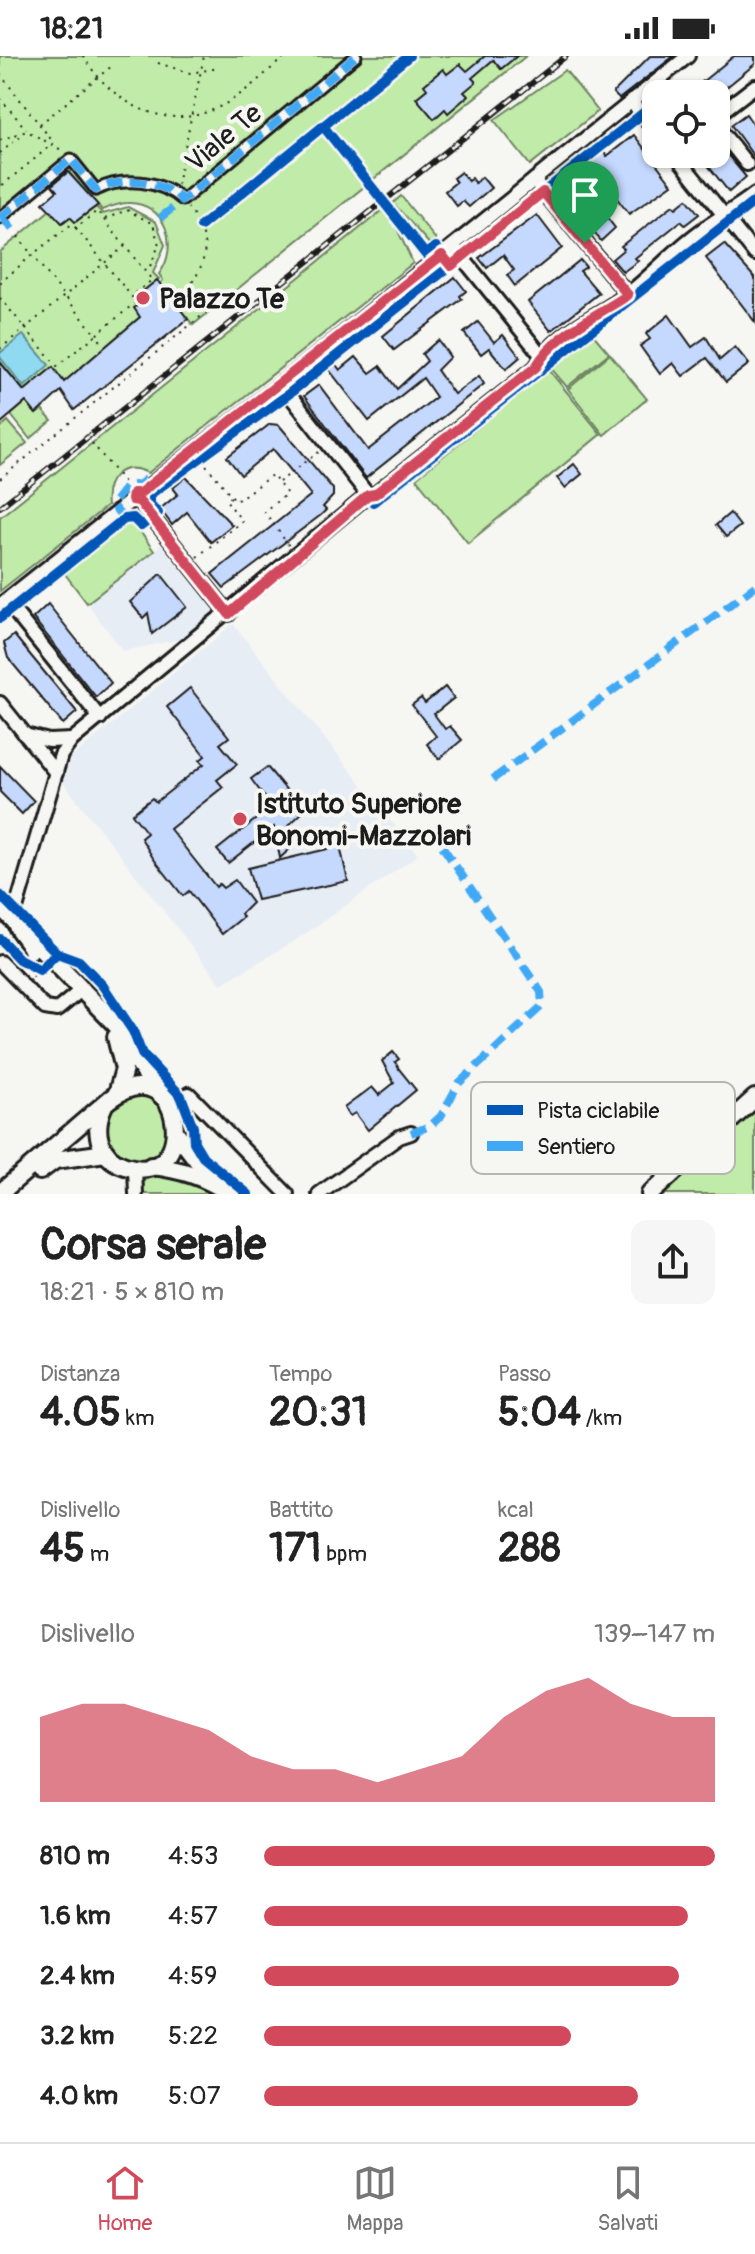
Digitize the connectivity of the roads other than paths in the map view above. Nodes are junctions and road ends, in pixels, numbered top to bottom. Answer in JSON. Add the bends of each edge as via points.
{"nodes":[{"id":1,"x":356,"y":56,"type":"edge"},
{"id":2,"x":688,"y":56,"type":"edge"},
{"id":3,"x":752,"y":92,"type":"edge"},
{"id":4,"x":631,"y":101,"type":"junction"},
{"id":5,"x":730,"y":107,"type":"edge"},
{"id":6,"x":642,"y":114,"type":"edge"},
{"id":7,"x":730,"y":143,"type":"edge"},
{"id":8,"x":747,"y":164,"type":"dead end"},
{"id":9,"x":686,"y":168,"type":"edge"},
{"id":10,"x":534,"y":180,"type":"junction"},
{"id":11,"x":755,"y":194,"type":"edge"},
{"id":12,"x":726,"y":217,"type":"junction"},
{"id":13,"x":0,"y":218,"type":"edge"},
{"id":14,"x":453,"y":246,"type":"junction"},
{"id":15,"x":755,"y":254,"type":"edge"},
{"id":16,"x":628,"y":295,"type":"junction"},
{"id":17,"x":542,"y":356,"type":"junction"},
{"id":18,"x":281,"y":384,"type":"junction"},
{"id":19,"x":368,"y":495,"type":"junction"},
{"id":20,"x":137,"y":498,"type":"junction"},
{"id":21,"x":3,"y":603,"type":"edge"},
{"id":22,"x":229,"y":614,"type":"junction"},
{"id":23,"x":0,"y":703,"type":"edge"},
{"id":24,"x":100,"y":718,"type":"junction"},
{"id":25,"x":25,"y":735,"type":"junction"},
{"id":26,"x":72,"y":740,"type":"junction"},
{"id":27,"x":56,"y":773,"type":"junction"},
{"id":28,"x":0,"y":906,"type":"edge"},
{"id":29,"x":7,"y":920,"type":"edge"},
{"id":30,"x":39,"y":960,"type":"junction"},
{"id":31,"x":0,"y":962,"type":"edge"},
{"id":32,"x":75,"y":995,"type":"junction"},
{"id":33,"x":755,"y":1098,"type":"edge"},
{"id":34,"x":111,"y":1099,"type":"junction"},
{"id":35,"x":166,"y":1100,"type":"junction"},
{"id":36,"x":735,"y":1116,"type":"edge"},
{"id":37,"x":411,"y":1133,"type":"dead end"},
{"id":38,"x":177,"y":1134,"type":"junction"},
{"id":39,"x":106,"y":1153,"type":"junction"},
{"id":40,"x":143,"y":1167,"type":"junction"},
{"id":41,"x":672,"y":1174,"type":"edge"},
{"id":42,"x":228,"y":1192,"type":"edge"},
{"id":43,"x":0,"y":1193,"type":"edge"},
{"id":44,"x":12,"y":1194,"type":"edge"},
{"id":45,"x":136,"y":1194,"type":"edge"},
{"id":46,"x":287,"y":1194,"type":"edge"},
{"id":47,"x":319,"y":1194,"type":"edge"},
{"id":48,"x":650,"y":1194,"type":"edge"}],
"edges":[{"from":1,"to":13,"type":"street","name":"Viale Te","via":[[179,197],[149,183],[126,182],[96,190],[71,159]]},
{"from":2,"to":4,"type":"street"},
{"from":3,"to":5,"type":"street"},
{"from":4,"to":6,"type":"street"},
{"from":4,"to":10,"type":"street"},
{"from":7,"to":8,"type":"street"},
{"from":9,"to":12,"type":"street"},
{"from":10,"to":14,"type":"street"},
{"from":10,"to":16,"type":"street"},
{"from":11,"to":12,"type":"street"},
{"from":12,"to":15,"type":"street"},
{"from":12,"to":16,"type":"street","via":[[713,220],[685,242]]},
{"from":14,"to":17,"type":"street"},
{"from":14,"to":18,"type":"street"},
{"from":16,"to":17,"type":"street"},
{"from":17,"to":19,"type":"street","via":[[536,367]]},
{"from":18,"to":19,"type":"street"},
{"from":18,"to":20,"type":"street"},
{"from":19,"to":22,"type":"street"},
{"from":20,"to":21,"type":"street"},
{"from":20,"to":22,"type":"street"},
{"from":21,"to":24,"type":"street"},
{"from":22,"to":24,"type":"street"},
{"from":23,"to":25,"type":"street"},
{"from":24,"to":26,"type":"street"},
{"from":25,"to":26,"type":"street"},
{"from":25,"to":27,"type":"street"},
{"from":26,"to":27,"type":"street"},
{"from":27,"to":29,"type":"street"},
{"from":28,"to":29,"type":"street"},
{"from":29,"to":30,"type":"street"},
{"from":30,"to":32,"type":"street"},
{"from":30,"to":35,"type":"street","via":[[122,1031]]},
{"from":31,"to":32,"type":"street","via":[[45,1008],[57,1010]]},
{"from":32,"to":34,"type":"street","via":[[121,1044],[124,1069]]},
{"from":33,"to":36,"type":"street"},
{"from":34,"to":35,"type":"street","via":[[143,1088]]},
{"from":34,"to":39,"type":"street","via":[[97,1129]]},
{"from":34,"to":43,"type":"street"},
{"from":35,"to":38,"type":"street"},
{"from":35,"to":46,"type":"street","via":[[189,1094]]},
{"from":37,"to":47,"type":"street"},
{"from":38,"to":40,"type":"street","via":[[171,1150]]},
{"from":38,"to":42,"type":"street","via":[[204,1172]]},
{"from":39,"to":40,"type":"street","via":[[116,1162]]},
{"from":39,"to":44,"type":"street","via":[[55,1160]]},
{"from":40,"to":42,"type":"street","via":[[177,1168]]},
{"from":40,"to":45,"type":"street"},
{"from":41,"to":48,"type":"street"}]}
